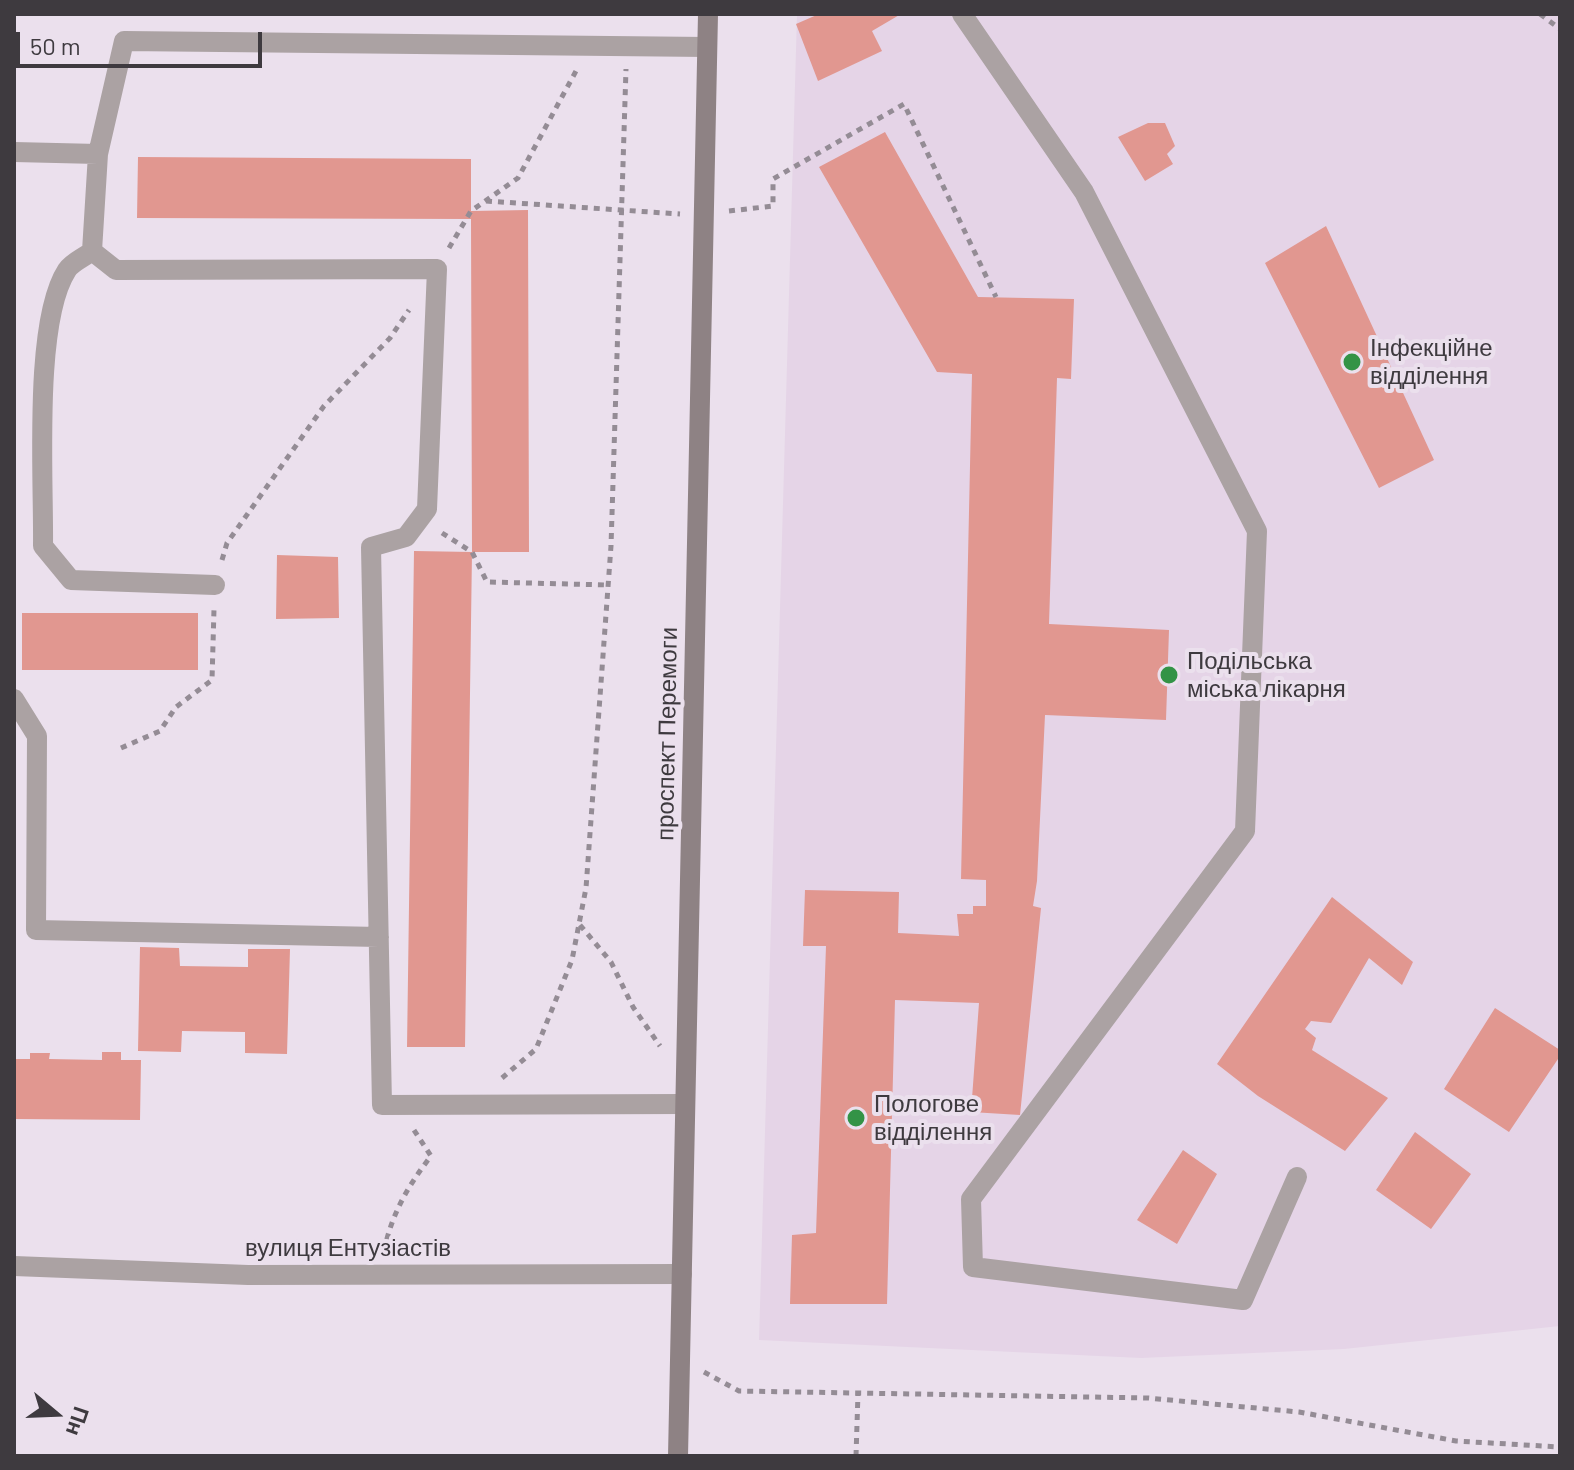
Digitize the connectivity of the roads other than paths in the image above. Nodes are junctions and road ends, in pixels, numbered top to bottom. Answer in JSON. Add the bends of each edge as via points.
{"nodes":[{"id":1,"x":708,"y":14,"type":"edge"},
{"id":2,"x":962,"y":14,"type":"edge"},
{"id":3,"x":707,"y":47,"type":"junction"},
{"id":4,"x":14,"y":152,"type":"edge"},
{"id":5,"x":98,"y":154,"type":"junction"},
{"id":6,"x":92,"y":251,"type":"junction"},
{"id":7,"x":215,"y":585,"type":"road end"},
{"id":8,"x":14,"y":699,"type":"edge"},
{"id":9,"x":379,"y":937,"type":"junction"},
{"id":10,"x":685,"y":1104,"type":"junction"},
{"id":11,"x":1297,"y":1177,"type":"dead end"},
{"id":12,"x":14,"y":1266,"type":"edge"},
{"id":13,"x":682,"y":1274,"type":"junction"},
{"id":14,"x":678,"y":1456,"type":"edge"}],
"edges":[{"from":1,"to":3,"type":"main road","name":"проспект Перемоги"},
{"from":2,"to":11,"type":"street","via":[[1084,192],[1257,531],[1245,831],[971,1199],[973,1267],[1243,1300]]},
{"from":3,"to":5,"type":"street","via":[[124,41]]},
{"from":3,"to":10,"type":"main road","name":"проспект Перемоги"},
{"from":4,"to":5,"type":"street"},
{"from":5,"to":6,"type":"street"},
{"from":6,"to":7,"type":"street","via":[[68,267],[46,336],[43,546],[71,580]]},
{"from":6,"to":9,"type":"street","via":[[116,270],[437,269],[427,509],[406,537],[371,547]]},
{"from":8,"to":9,"type":"street","via":[[37,736],[36,930]]},
{"from":9,"to":10,"type":"street","via":[[382,1105]]},
{"from":10,"to":13,"type":"main road","name":"проспект Перемоги"},
{"from":12,"to":13,"type":"street","name":"вулиця Ентузіастів","via":[[248,1275]]},
{"from":13,"to":14,"type":"main road","name":"проспект Перемоги"}]}
